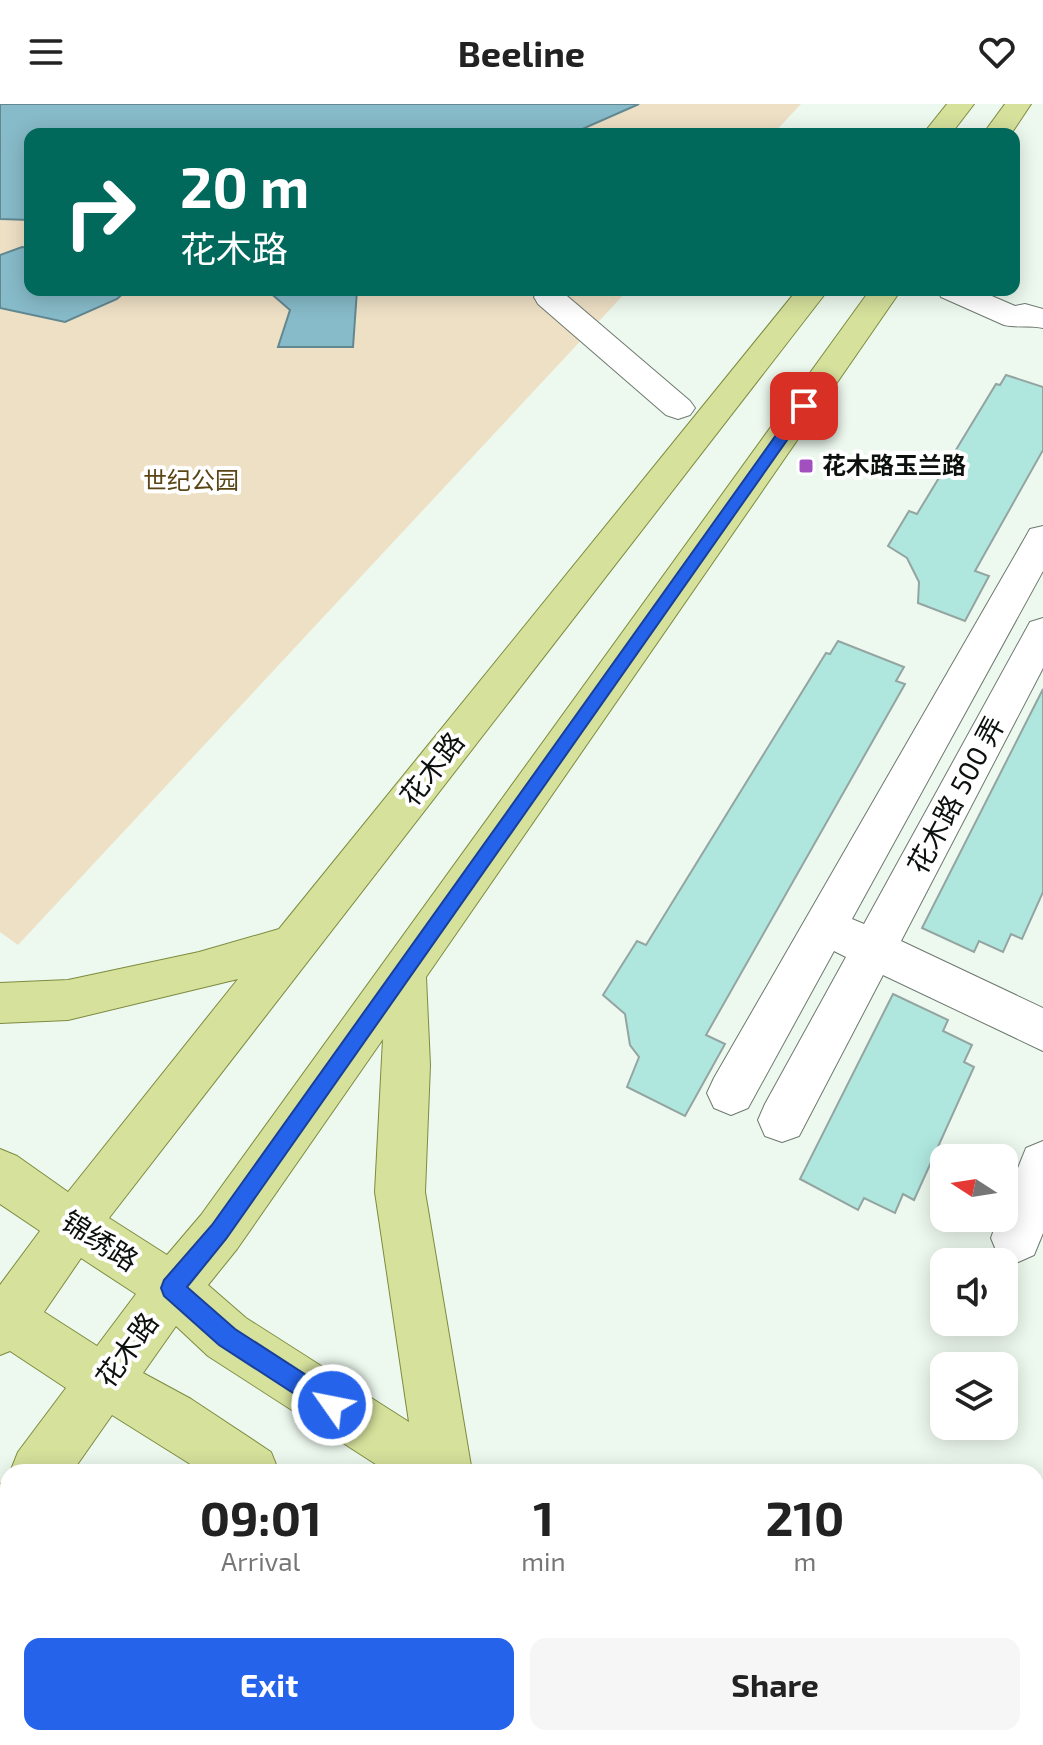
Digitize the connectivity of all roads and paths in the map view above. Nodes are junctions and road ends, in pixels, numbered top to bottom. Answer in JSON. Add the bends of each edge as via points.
{"nodes":[{"id":1,"x":961,"y":104,"type":"edge"},
{"id":2,"x":1018,"y":104,"type":"edge"},
{"id":3,"x":942,"y":128,"type":"edge"},
{"id":4,"x":1001,"y":128,"type":"edge"},
{"id":5,"x":808,"y":296,"type":"edge"},
{"id":6,"x":882,"y":296,"type":"edge"},
{"id":7,"x":968,"y":296,"type":"edge"},
{"id":8,"x":549,"y":297,"type":"dead end"},
{"id":9,"x":1029,"y":319,"type":"edge"},
{"id":10,"x":1043,"y":338,"type":"edge"},
{"id":11,"x":678,"y":408,"type":"dead end"},
{"id":12,"x":1043,"y":538,"type":"edge"},
{"id":13,"x":995,"y":624,"type":"junction"},
{"id":14,"x":1041,"y":639,"type":"edge"},
{"id":15,"x":825,"y":926,"type":"junction"},
{"id":16,"x":295,"y":943,"type":"junction"},
{"id":17,"x":874,"y":950,"type":"junction"},
{"id":18,"x":403,"y":973,"type":"junction"},
{"id":19,"x":0,"y":1003,"type":"edge"},
{"id":20,"x":1043,"y":1030,"type":"edge"},
{"id":21,"x":731,"y":1093,"type":"dead end"},
{"id":22,"x":782,"y":1120,"type":"dead end"},
{"id":23,"x":1043,"y":1164,"type":"edge"},
{"id":24,"x":0,"y":1172,"type":"edge"},
{"id":25,"x":74,"y":1224,"type":"junction"},
{"id":26,"x":1016,"y":1238,"type":"dead end"},
{"id":27,"x":172,"y":1288,"type":"junction"},
{"id":28,"x":3,"y":1321,"type":"edge"},
{"id":29,"x":104,"y":1381,"type":"junction"},
{"id":30,"x":44,"y":1464,"type":"edge"},
{"id":31,"x":239,"y":1464,"type":"edge"},
{"id":32,"x":425,"y":1464,"type":"edge"},
{"id":33,"x":443,"y":1464,"type":"edge"}],
"edges":[{"from":1,"to":3,"type":"main road"},
{"from":2,"to":4,"type":"main road"},
{"from":5,"to":16,"type":"main road","name":"花木路"},
{"from":6,"to":18,"type":"main road","name":"花木路"},
{"from":7,"to":9,"type":"lane"},
{"from":8,"to":11,"type":"lane"},
{"from":9,"to":10,"type":"lane","via":[[1016,329]]},
{"from":12,"to":13,"type":"lane"},
{"from":13,"to":14,"type":"lane"},
{"from":13,"to":15,"type":"lane"},
{"from":14,"to":17,"type":"lane","name":"花木路 500 弄"},
{"from":15,"to":17,"type":"lane"},
{"from":15,"to":21,"type":"lane"},
{"from":16,"to":19,"type":"main road","via":[[68,1000]]},
{"from":16,"to":25,"type":"main road","name":"花木路"},
{"from":17,"to":20,"type":"lane"},
{"from":17,"to":22,"type":"lane","name":"花木路 500 弄"},
{"from":18,"to":27,"type":"main road","name":"花木路","via":[[219,1232]]},
{"from":18,"to":33,"type":"main road","via":[[407,1065],[400,1192]]},
{"from":23,"to":26,"type":"lane"},
{"from":24,"to":25,"type":"main road","name":"锦绣路"},
{"from":25,"to":27,"type":"main road","name":"锦绣路"},
{"from":25,"to":28,"type":"main road","name":"花木路"},
{"from":27,"to":29,"type":"main road","name":"花木路"},
{"from":27,"to":32,"type":"main road","name":"锦绣路","via":[[227,1337]]},
{"from":28,"to":29,"type":"main road"},
{"from":29,"to":30,"type":"main road","name":"花木路"},
{"from":29,"to":31,"type":"main road","via":[[172,1418]]}]}
